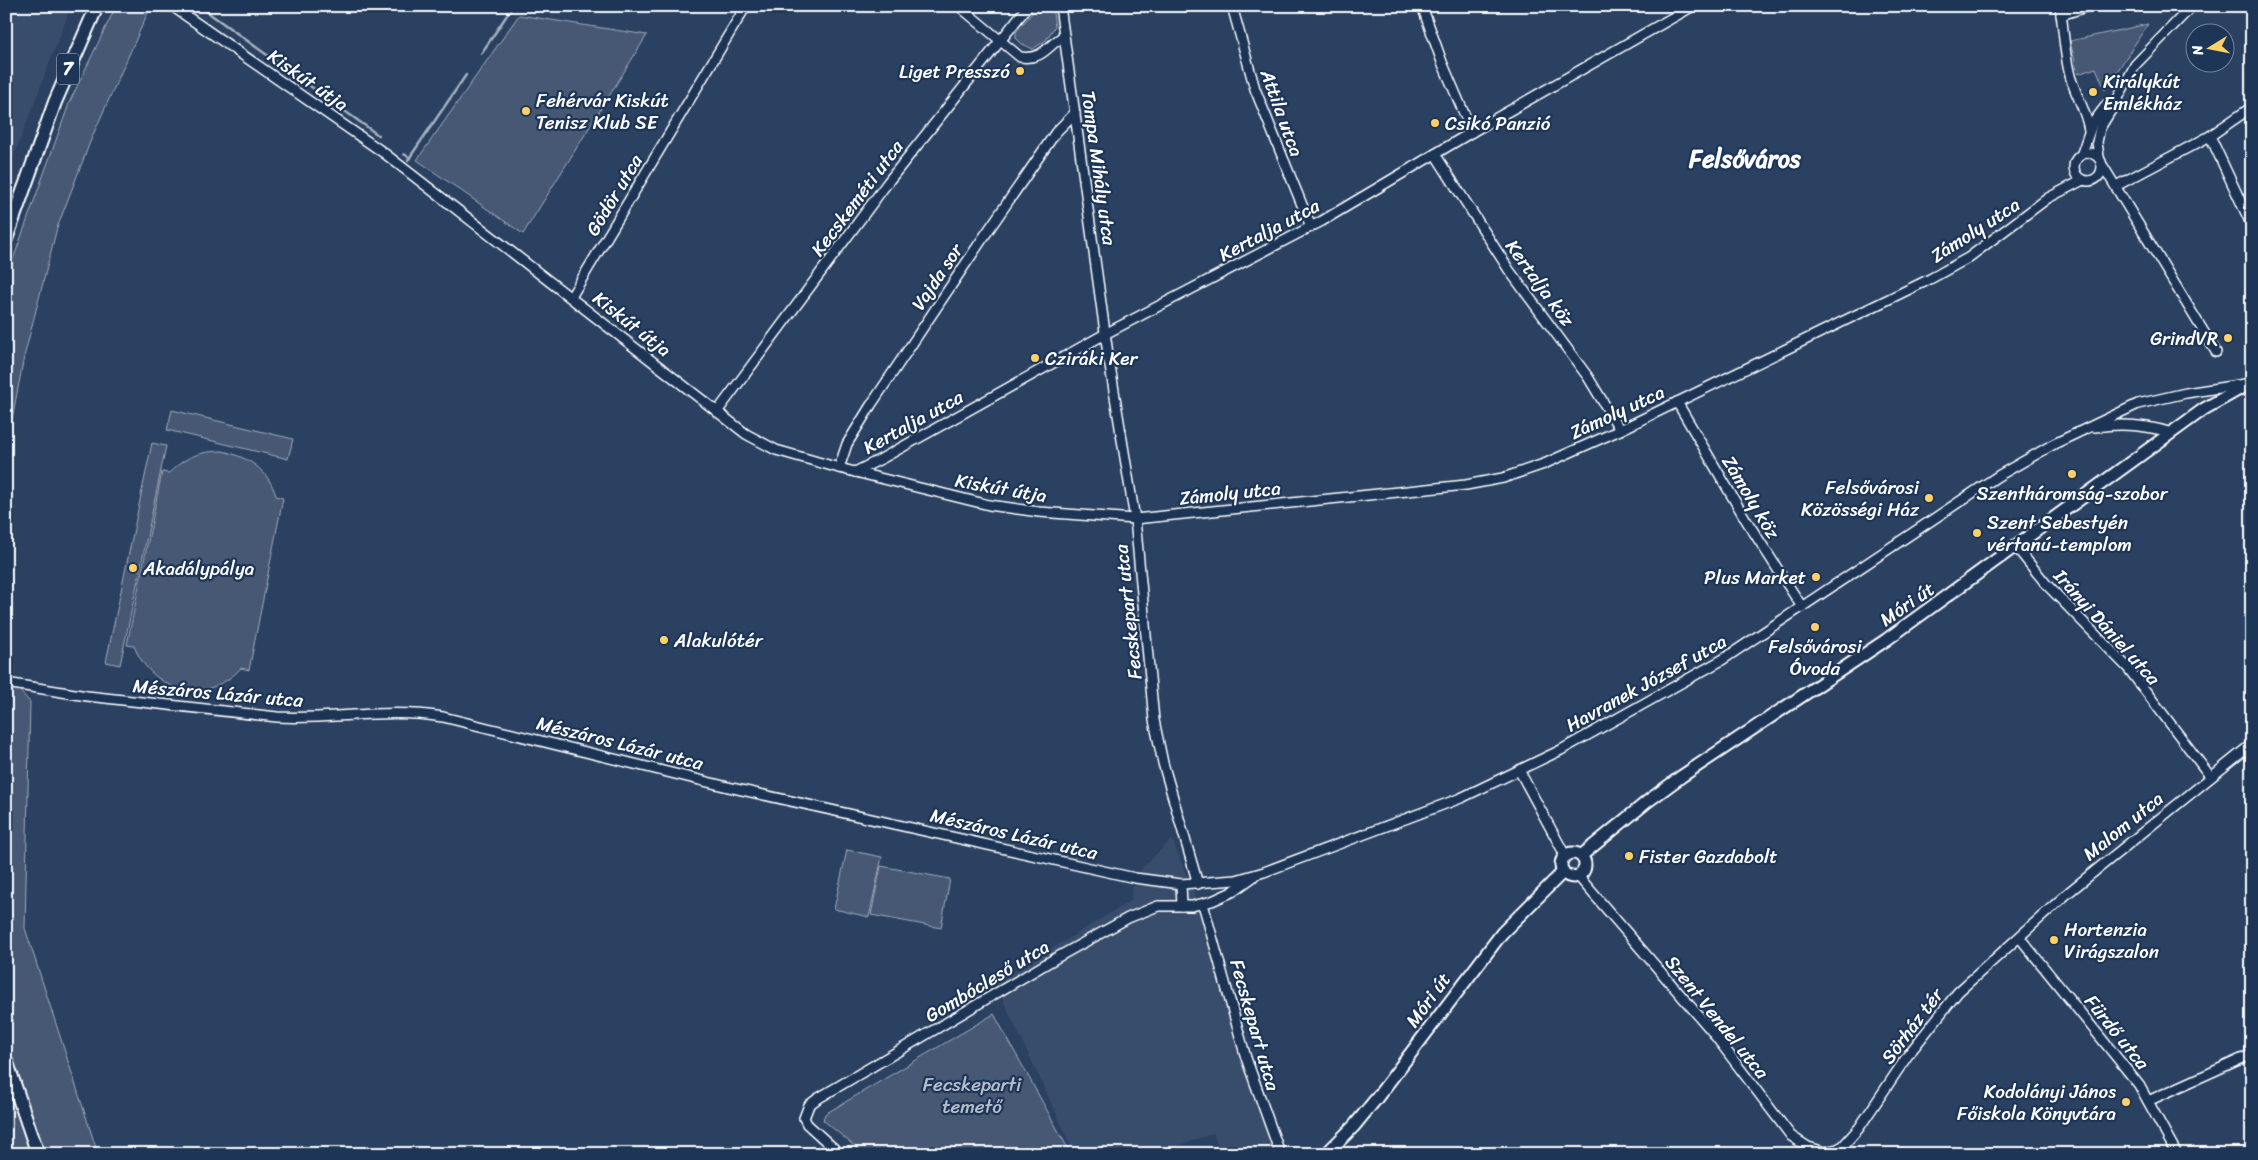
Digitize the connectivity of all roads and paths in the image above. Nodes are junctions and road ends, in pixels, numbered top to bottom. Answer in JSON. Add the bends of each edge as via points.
{"nodes":[{"id":1,"x":97,"y":6,"type":"edge"},
{"id":2,"x":172,"y":6,"type":"edge"},
{"id":3,"x":746,"y":6,"type":"edge"},
{"id":4,"x":960,"y":6,"type":"edge"},
{"id":5,"x":1028,"y":6,"type":"edge"},
{"id":6,"x":1060,"y":6,"type":"edge"},
{"id":7,"x":1232,"y":6,"type":"edge"},
{"id":8,"x":1422,"y":6,"type":"edge"},
{"id":9,"x":1693,"y":6,"type":"edge"},
{"id":10,"x":2192,"y":6,"type":"edge"},
{"id":11,"x":2086,"y":7,"type":"edge"},
{"id":12,"x":2060,"y":11,"type":"edge"},
{"id":13,"x":1064,"y":36,"type":"junction"},
{"id":14,"x":1000,"y":40,"type":"junction"},
{"id":15,"x":2120,"y":93,"type":"junction"},
{"id":16,"x":2252,"y":107,"type":"edge"},
{"id":17,"x":1075,"y":113,"type":"junction"},
{"id":18,"x":2089,"y":130,"type":"junction"},
{"id":19,"x":1472,"y":132,"type":"junction"},
{"id":20,"x":2210,"y":136,"type":"junction"},
{"id":21,"x":2082,"y":153,"type":"junction"},
{"id":22,"x":1435,"y":154,"type":"junction"},
{"id":23,"x":2099,"y":157,"type":"junction"},
{"id":24,"x":2103,"y":166,"type":"junction"},
{"id":25,"x":2074,"y":169,"type":"junction"},
{"id":26,"x":2083,"y":180,"type":"junction"},
{"id":27,"x":2094,"y":180,"type":"junction"},
{"id":28,"x":2116,"y":186,"type":"junction"},
{"id":29,"x":2064,"y":189,"type":"junction"},
{"id":30,"x":2252,"y":226,"type":"edge"},
{"id":31,"x":1311,"y":227,"type":"junction"},
{"id":32,"x":6,"y":239,"type":"edge"},
{"id":33,"x":571,"y":297,"type":"junction"},
{"id":34,"x":1105,"y":334,"type":"junction"},
{"id":35,"x":2216,"y":352,"type":"dead end"},
{"id":36,"x":2250,"y":383,"type":"edge"},
{"id":37,"x":1677,"y":402,"type":"junction"},
{"id":38,"x":717,"y":412,"type":"junction"},
{"id":39,"x":2090,"y":428,"type":"junction"},
{"id":40,"x":1620,"y":430,"type":"junction"},
{"id":41,"x":2172,"y":433,"type":"junction"},
{"id":42,"x":839,"y":468,"type":"junction"},
{"id":43,"x":855,"y":472,"type":"junction"},
{"id":44,"x":1135,"y":519,"type":"junction"},
{"id":45,"x":2016,"y":547,"type":"junction"},
{"id":46,"x":1802,"y":607,"type":"junction"},
{"id":47,"x":6,"y":683,"type":"edge"},
{"id":48,"x":2252,"y":744,"type":"edge"},
{"id":49,"x":1519,"y":770,"type":"junction"},
{"id":50,"x":2210,"y":776,"type":"junction"},
{"id":51,"x":1565,"y":855,"type":"junction"},
{"id":52,"x":1582,"y":855,"type":"junction"},
{"id":53,"x":1563,"y":872,"type":"junction"},
{"id":54,"x":1255,"y":875,"type":"junction"},
{"id":55,"x":1578,"y":876,"type":"junction"},
{"id":56,"x":1209,"y":883,"type":"junction"},
{"id":57,"x":1181,"y":884,"type":"junction"},
{"id":58,"x":1198,"y":884,"type":"junction"},
{"id":59,"x":1208,"y":903,"type":"junction"},
{"id":60,"x":1182,"y":906,"type":"junction"},
{"id":61,"x":2020,"y":938,"type":"junction"},
{"id":62,"x":2252,"y":1054,"type":"edge"},
{"id":63,"x":6,"y":1060,"type":"edge"},
{"id":64,"x":2148,"y":1101,"type":"junction"},
{"id":65,"x":1845,"y":1150,"type":"edge"},
{"id":66,"x":1826,"y":1153,"type":"edge"},
{"id":67,"x":38,"y":1154,"type":"edge"},
{"id":68,"x":840,"y":1154,"type":"edge"},
{"id":69,"x":1280,"y":1154,"type":"edge"},
{"id":70,"x":1326,"y":1154,"type":"edge"},
{"id":71,"x":2177,"y":1154,"type":"edge"}],
"edges":[{"from":1,"to":32,"type":"main road","number":"7","via":[[55,102]]},
{"from":2,"to":33,"type":"street","name":"Kiskút útja","via":[[384,153]]},
{"from":3,"to":33,"type":"street","name":"Gödör utca"},
{"from":4,"to":14,"type":"street"},
{"from":5,"to":14,"type":"street","name":"Kecskeméti utca"},
{"from":6,"to":13,"type":"street","name":"Tompa Mihály utca"},
{"from":7,"to":31,"type":"street","name":"Attila utca","via":[[1254,89]]},
{"from":8,"to":19,"type":"street"},
{"from":9,"to":19,"type":"street","name":"Kertalja utca"},
{"from":10,"to":15,"type":"street","via":[[2135,65]]},
{"from":11,"to":12,"type":"street"},
{"from":12,"to":18,"type":"street","via":[[2068,69]]},
{"from":13,"to":14,"type":"street","via":[[1046,52],[1033,57],[1020,57]]},
{"from":13,"to":17,"type":"street","name":"Tompa Mihály utca"},
{"from":14,"to":38,"type":"street","name":"Kecskeméti utca","via":[[888,182]]},
{"from":15,"to":18,"type":"street","via":[[2102,110]]},
{"from":15,"to":23,"type":"street","via":[[2100,128],[2097,142]]},
{"from":16,"to":20,"type":"street"},
{"from":17,"to":34,"type":"street","name":"Tompa Mihály utca"},
{"from":17,"to":42,"type":"street","name":"Vajda sor","via":[[1056,132],[942,298],[847,444]]},
{"from":18,"to":21,"type":"street"},
{"from":19,"to":22,"type":"street","name":"Kertalja utca"},
{"from":20,"to":28,"type":"street"},
{"from":20,"to":30,"type":"street"},
{"from":21,"to":23,"type":"street","via":[[2091,152]]},
{"from":21,"to":25,"type":"street","via":[[2075,160]]},
{"from":22,"to":31,"type":"street","name":"Kertalja utca"},
{"from":22,"to":40,"type":"street","name":"Kertalja köz","via":[[1509,270],[1588,377]]},
{"from":23,"to":24,"type":"street"},
{"from":24,"to":27,"type":"street","via":[[2101,174]]},
{"from":24,"to":28,"type":"street"},
{"from":25,"to":26,"type":"street"},
{"from":25,"to":29,"type":"street","name":"Zámoly utca"},
{"from":26,"to":27,"type":"street"},
{"from":26,"to":29,"type":"street","name":"Zámoly utca"},
{"from":27,"to":28,"type":"street"},
{"from":28,"to":35,"type":"street"},
{"from":29,"to":37,"type":"street","name":"Zámoly utca","via":[[1968,258],[1897,296]]},
{"from":31,"to":34,"type":"street","name":"Kertalja utca"},
{"from":33,"to":38,"type":"street","name":"Kiskút útja"},
{"from":34,"to":43,"type":"street","name":"Kertalja utca"},
{"from":34,"to":44,"type":"street","name":"Fecskepart utca"},
{"from":36,"to":39,"type":"street","via":[[2154,400],[2115,414]]},
{"from":36,"to":41,"type":"main road","name":"Móri út","via":[[2204,409]]},
{"from":37,"to":40,"type":"street","name":"Zámoly utca"},
{"from":37,"to":46,"type":"street","name":"Zámoly köz","via":[[1746,520]]},
{"from":38,"to":42,"type":"street","name":"Kiskút útja","via":[[746,434],[776,450]]},
{"from":39,"to":41,"type":"street","via":[[2124,424]]},
{"from":39,"to":46,"type":"street","name":"Havranek József utca","via":[[1998,476]]},
{"from":40,"to":44,"type":"street","name":"Zámoly utca","via":[[1528,471],[1484,482]]},
{"from":41,"to":45,"type":"main road","name":"Móri út"},
{"from":42,"to":43,"type":"street","name":"Kiskút útja"},
{"from":43,"to":44,"type":"street","name":"Kiskút útja","via":[[1021,511]]},
{"from":44,"to":58,"type":"street","name":"Fecskepart utca","via":[[1158,740]]},
{"from":45,"to":50,"type":"street","name":"Irányi Dániel utca","via":[[2047,585],[2128,668]]},
{"from":45,"to":52,"type":"main road","name":"Móri út","via":[[1886,640],[1682,776]]},
{"from":46,"to":49,"type":"street","name":"Havranek József utca","via":[[1722,660]]},
{"from":47,"to":57,"type":"street","name":"Mészáros Lázár utca","via":[[162,706],[277,717],[397,712],[443,716],[728,786],[1135,878]]},
{"from":48,"to":50,"type":"street","name":"Malom utca"},
{"from":49,"to":51,"type":"street"},
{"from":49,"to":54,"type":"street","name":"Havranek József utca","via":[[1461,798]]},
{"from":50,"to":61,"type":"street","name":"Malom utca","via":[[2069,892]]},
{"from":51,"to":52,"type":"main road","via":[[1574,852]]},
{"from":51,"to":53,"type":"main road","via":[[1561,862]]},
{"from":52,"to":55,"type":"main road","via":[[1584,869]]},
{"from":53,"to":55,"type":"main road","via":[[1570,877]]},
{"from":53,"to":70,"type":"main road","name":"Móri út","via":[[1502,933],[1376,1099]]},
{"from":54,"to":56,"type":"street","name":"Havranek József utca"},
{"from":54,"to":59,"type":"street","via":[[1232,892]]},
{"from":55,"to":66,"type":"street","name":"Szent Vendel utca","via":[[1710,1029],[1782,1126],[1808,1147]]},
{"from":56,"to":58,"type":"street","name":"Havranek József utca"},
{"from":56,"to":59,"type":"street","name":"Fecskepart utca"},
{"from":57,"to":58,"type":"street","name":"Havranek József utca"},
{"from":57,"to":60,"type":"street"},
{"from":59,"to":60,"type":"street","name":"Gombócleső utca"},
{"from":59,"to":69,"type":"street","name":"Fecskepart utca","via":[[1246,1058]]},
{"from":60,"to":68,"type":"street","name":"Gombócleső utca","via":[[1170,905],[1144,911],[1100,933],[817,1099],[804,1118]]},
{"from":61,"to":64,"type":"street","name":"Fürdő utca","via":[[2122,1062]]},
{"from":61,"to":65,"type":"street","name":"Sörház tér","via":[[1958,992],[1908,1055]]},
{"from":62,"to":64,"type":"street"},
{"from":63,"to":67,"type":"main road"},
{"from":64,"to":71,"type":"street","name":"Fürdő utca"},
{"from":65,"to":66,"type":"street","name":"Szent Vendel utca"}]}
